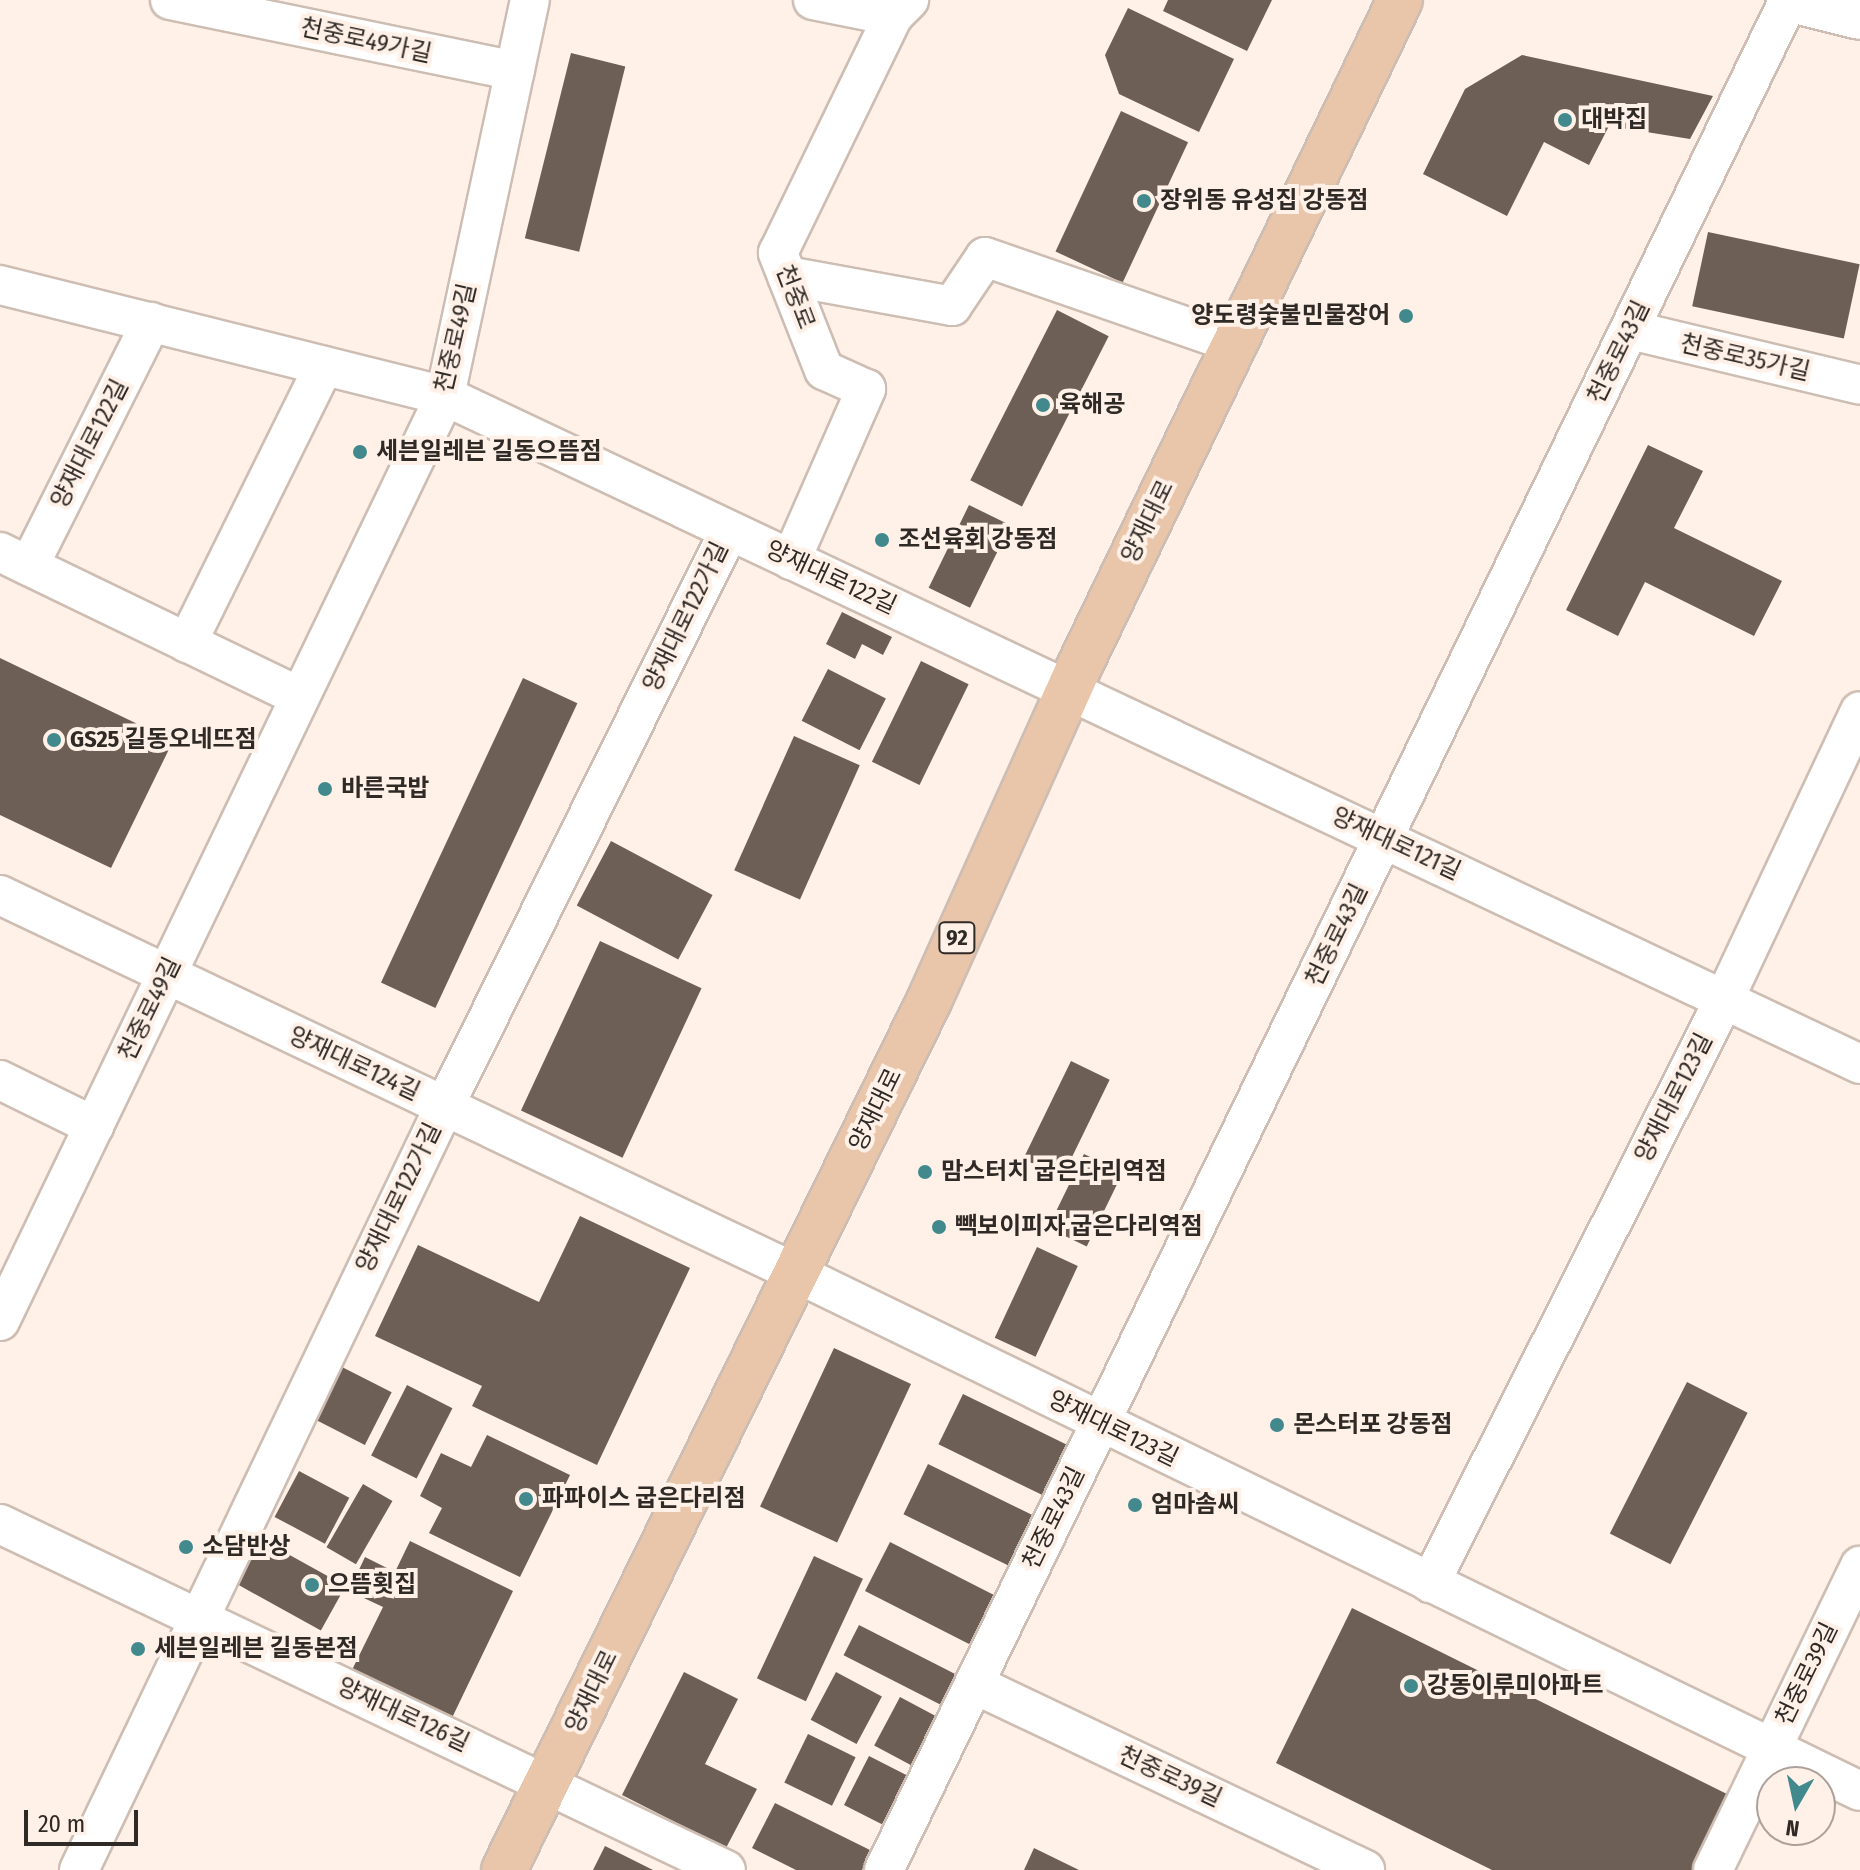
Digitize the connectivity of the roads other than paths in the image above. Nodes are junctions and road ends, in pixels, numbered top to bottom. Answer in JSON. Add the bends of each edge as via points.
{"nodes":[{"id":1,"x":170,"y":0,"type":"edge"},
{"id":2,"x":530,"y":0,"type":"edge"},
{"id":3,"x":813,"y":0,"type":"edge"},
{"id":4,"x":1400,"y":0,"type":"edge"},
{"id":5,"x":1790,"y":0,"type":"edge"},
{"id":6,"x":901,"y":8,"type":"edge"},
{"id":7,"x":1860,"y":17,"type":"edge"},
{"id":8,"x":515,"y":71,"type":"junction"},
{"id":9,"x":787,"y":276,"type":"junction"},
{"id":10,"x":0,"y":285,"type":"edge"},
{"id":11,"x":151,"y":322,"type":"junction"},
{"id":12,"x":1630,"y":330,"type":"junction"},
{"id":13,"x":1233,"y":343,"type":"junction"},
{"id":14,"x":324,"y":366,"type":"junction"},
{"id":15,"x":1860,"y":385,"type":"edge"},
{"id":16,"x":445,"y":396,"type":"junction"},
{"id":17,"x":729,"y":531,"type":"junction"},
{"id":18,"x":14,"y":559,"type":"edge"},
{"id":19,"x":791,"y":560,"type":"junction"},
{"id":20,"x":187,"y":643,"type":"junction"},
{"id":21,"x":1069,"y":689,"type":"junction"},
{"id":22,"x":300,"y":697,"type":"junction"},
{"id":23,"x":1860,"y":711,"type":"edge"},
{"id":24,"x":1384,"y":838,"type":"junction"},
{"id":25,"x":0,"y":895,"type":"edge"},
{"id":26,"x":166,"y":975,"type":"junction"},
{"id":27,"x":1724,"y":1000,"type":"junction"},
{"id":28,"x":1860,"y":1064,"type":"edge"},
{"id":29,"x":0,"y":1080,"type":"edge"},
{"id":30,"x":444,"y":1107,"type":"junction"},
{"id":31,"x":94,"y":1126,"type":"junction"},
{"id":32,"x":796,"y":1273,"type":"junction"},
{"id":33,"x":0,"y":1321,"type":"edge"},
{"id":34,"x":1100,"y":1423,"type":"junction"},
{"id":35,"x":0,"y":1524,"type":"edge"},
{"id":36,"x":1860,"y":1566,"type":"edge"},
{"id":37,"x":1430,"y":1583,"type":"junction"},
{"id":38,"x":196,"y":1617,"type":"junction"},
{"id":39,"x":974,"y":1684,"type":"junction"},
{"id":40,"x":1770,"y":1749,"type":"junction"},
{"id":41,"x":547,"y":1783,"type":"junction"},
{"id":42,"x":1860,"y":1791,"type":"edge"},
{"id":43,"x":79,"y":1870,"type":"edge"},
{"id":44,"x":504,"y":1870,"type":"edge"},
{"id":45,"x":726,"y":1870,"type":"edge"},
{"id":46,"x":884,"y":1870,"type":"edge"},
{"id":47,"x":1365,"y":1870,"type":"edge"},
{"id":48,"x":1713,"y":1870,"type":"edge"}],
"edges":[{"from":1,"to":8,"type":"street","name":"천중로49가길"},
{"from":2,"to":8,"type":"street","name":"천중로49길"},
{"from":3,"to":6,"type":"street","name":"천중로"},
{"from":4,"to":13,"type":"main road","name":"양재대로","number":"92"},
{"from":5,"to":7,"type":"main road"},
{"from":5,"to":12,"type":"street","name":"천중로43길"},
{"from":6,"to":9,"type":"street","name":"천중로","via":[[778,253]]},
{"from":8,"to":16,"type":"street","name":"천중로49길"},
{"from":9,"to":13,"type":"street","via":[[952,306],[985,257]]},
{"from":9,"to":19,"type":"street","name":"천중로","via":[[824,370],[866,389]]},
{"from":10,"to":11,"type":"street","name":"양재대로122길"},
{"from":11,"to":14,"type":"street","name":"양재대로122길"},
{"from":11,"to":18,"type":"street","name":"양재대로122길"},
{"from":12,"to":15,"type":"street","name":"천중로35가길"},
{"from":12,"to":24,"type":"street","name":"천중로43길"},
{"from":13,"to":21,"type":"main road","name":"양재대로","number":"92"},
{"from":14,"to":16,"type":"street","name":"양재대로122길"},
{"from":14,"to":20,"type":"street"},
{"from":16,"to":17,"type":"street","name":"양재대로122길"},
{"from":16,"to":22,"type":"street","name":"천중로49길"},
{"from":17,"to":19,"type":"street","name":"양재대로122길"},
{"from":17,"to":30,"type":"street","name":"양재대로122가길"},
{"from":18,"to":20,"type":"street"},
{"from":19,"to":21,"type":"street","name":"양재대로122길"},
{"from":20,"to":22,"type":"street"},
{"from":21,"to":24,"type":"street","name":"양재대로121길"},
{"from":21,"to":32,"type":"main road","name":"양재대로","number":"92","via":[[929,1001]]},
{"from":22,"to":26,"type":"street","name":"천중로49길"},
{"from":23,"to":27,"type":"street"},
{"from":24,"to":27,"type":"street","name":"양재대로121길"},
{"from":24,"to":34,"type":"street","name":"천중로43길"},
{"from":25,"to":26,"type":"street","name":"양재대로124길"},
{"from":26,"to":30,"type":"street","name":"양재대로124길"},
{"from":26,"to":31,"type":"street","name":"천중로49길"},
{"from":27,"to":28,"type":"street","name":"양재대로121길"},
{"from":27,"to":37,"type":"street","name":"양재대로123길"},
{"from":29,"to":31,"type":"street"},
{"from":30,"to":32,"type":"street","name":"양재대로124길"},
{"from":30,"to":38,"type":"street","name":"양재대로122가길"},
{"from":31,"to":33,"type":"street","name":"천중로49길"},
{"from":32,"to":34,"type":"street","name":"양재대로123길"},
{"from":32,"to":41,"type":"main road","name":"양재대로","number":"92"},
{"from":34,"to":37,"type":"street","name":"양재대로123길"},
{"from":34,"to":39,"type":"street","name":"천중로43길"},
{"from":35,"to":38,"type":"street","name":"양재대로126길"},
{"from":36,"to":40,"type":"street","name":"천중로39길"},
{"from":37,"to":40,"type":"street","name":"양재대로123길"},
{"from":38,"to":41,"type":"street","name":"양재대로126길"},
{"from":38,"to":43,"type":"street","name":"양재대로122가길"},
{"from":39,"to":46,"type":"street","name":"천중로43길"},
{"from":39,"to":47,"type":"street","name":"천중로39길"},
{"from":40,"to":42,"type":"street","name":"양재대로123길"},
{"from":40,"to":48,"type":"street","name":"천중로39길"},
{"from":41,"to":44,"type":"main road","name":"양재대로","number":"92"},
{"from":41,"to":45,"type":"street","name":"양재대로126길"}]}
